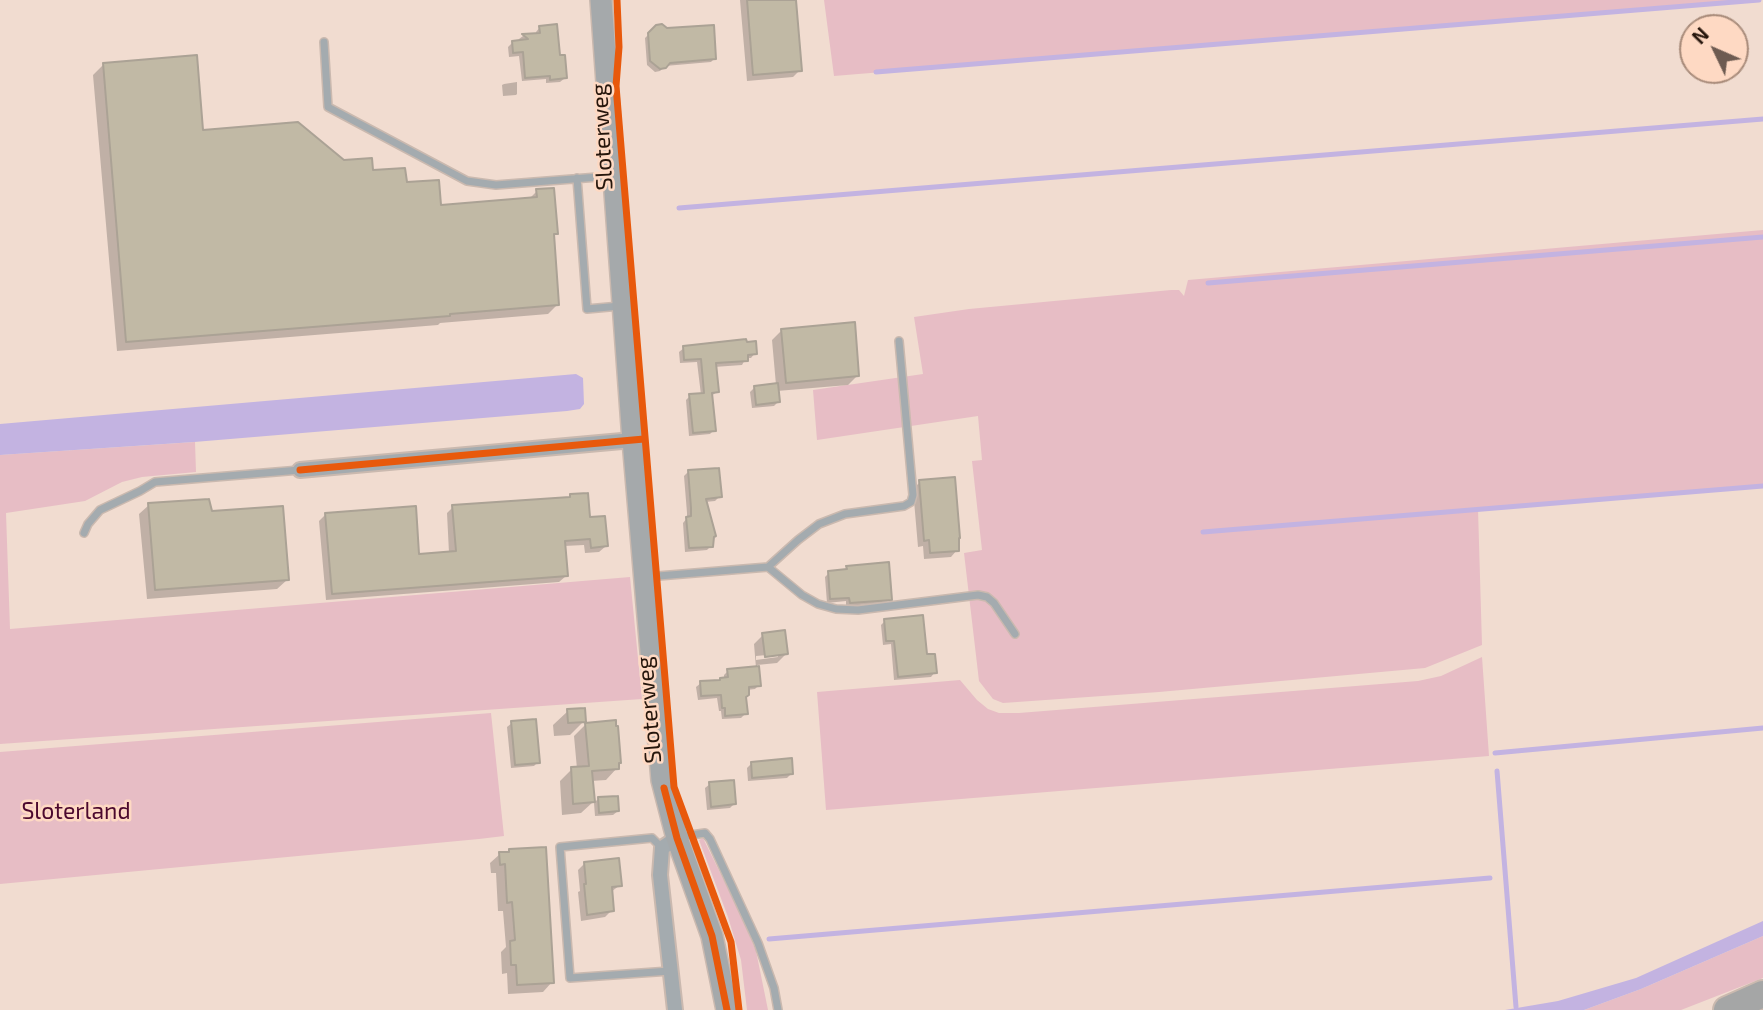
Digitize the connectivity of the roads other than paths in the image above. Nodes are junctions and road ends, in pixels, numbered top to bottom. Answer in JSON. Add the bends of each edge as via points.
{"nodes":[{"id":1,"x":601,"y":0,"type":"edge"},
{"id":2,"x":324,"y":42,"type":"dead end"},
{"id":3,"x":614,"y":176,"type":"junction"},
{"id":4,"x":577,"y":178,"type":"junction"},
{"id":5,"x":624,"y":305,"type":"junction"},
{"id":6,"x":899,"y":341,"type":"dead end"},
{"id":7,"x":633,"y":440,"type":"junction"},
{"id":8,"x":300,"y":470,"type":"joint"},
{"id":9,"x":84,"y":533,"type":"dead end"},
{"id":10,"x":768,"y":567,"type":"junction"},
{"id":11,"x":646,"y":577,"type":"junction"},
{"id":12,"x":1015,"y":634,"type":"dead end"},
{"id":13,"x":670,"y":843,"type":"junction"},
{"id":14,"x":671,"y":971,"type":"junction"},
{"id":15,"x":1763,"y":994,"type":"edge"},
{"id":16,"x":675,"y":1010,"type":"edge"},
{"id":17,"x":727,"y":1010,"type":"edge"},
{"id":18,"x":778,"y":1010,"type":"edge"},
{"id":19,"x":1727,"y":1010,"type":"edge"}],
"edges":[{"from":1,"to":3,"type":"street","name":"Sloterweg"},
{"from":2,"to":4,"type":"lane","via":[[328,107],[339,114],[467,181],[496,184]]},
{"from":3,"to":4,"type":"lane"},
{"from":3,"to":5,"type":"street","name":"Sloterweg"},
{"from":4,"to":5,"type":"lane","via":[[587,309]]},
{"from":5,"to":7,"type":"street","name":"Sloterweg"},
{"from":6,"to":10,"type":"lane","via":[[911,502],[845,514],[819,524]]},
{"from":7,"to":8,"type":"street"},
{"from":7,"to":11,"type":"street","name":"Sloterweg"},
{"from":8,"to":9,"type":"lane","via":[[155,482],[100,510]]},
{"from":10,"to":11,"type":"lane"},
{"from":10,"to":12,"type":"lane","via":[[802,595],[835,609],[987,597]]},
{"from":11,"to":13,"type":"street","name":"Sloterweg"},
{"from":13,"to":14,"type":"street","name":"Sloterweg","via":[[660,875]]},
{"from":13,"to":14,"type":"lane","via":[[652,838],[560,847],[570,978]]},
{"from":13,"to":17,"type":"street","name":"Sloterweg","via":[[712,936]]},
{"from":13,"to":18,"type":"lane","via":[[705,833],[710,839],[758,943]]},
{"from":14,"to":16,"type":"street","name":"Sloterweg"},
{"from":15,"to":19,"type":"highway"}]}
